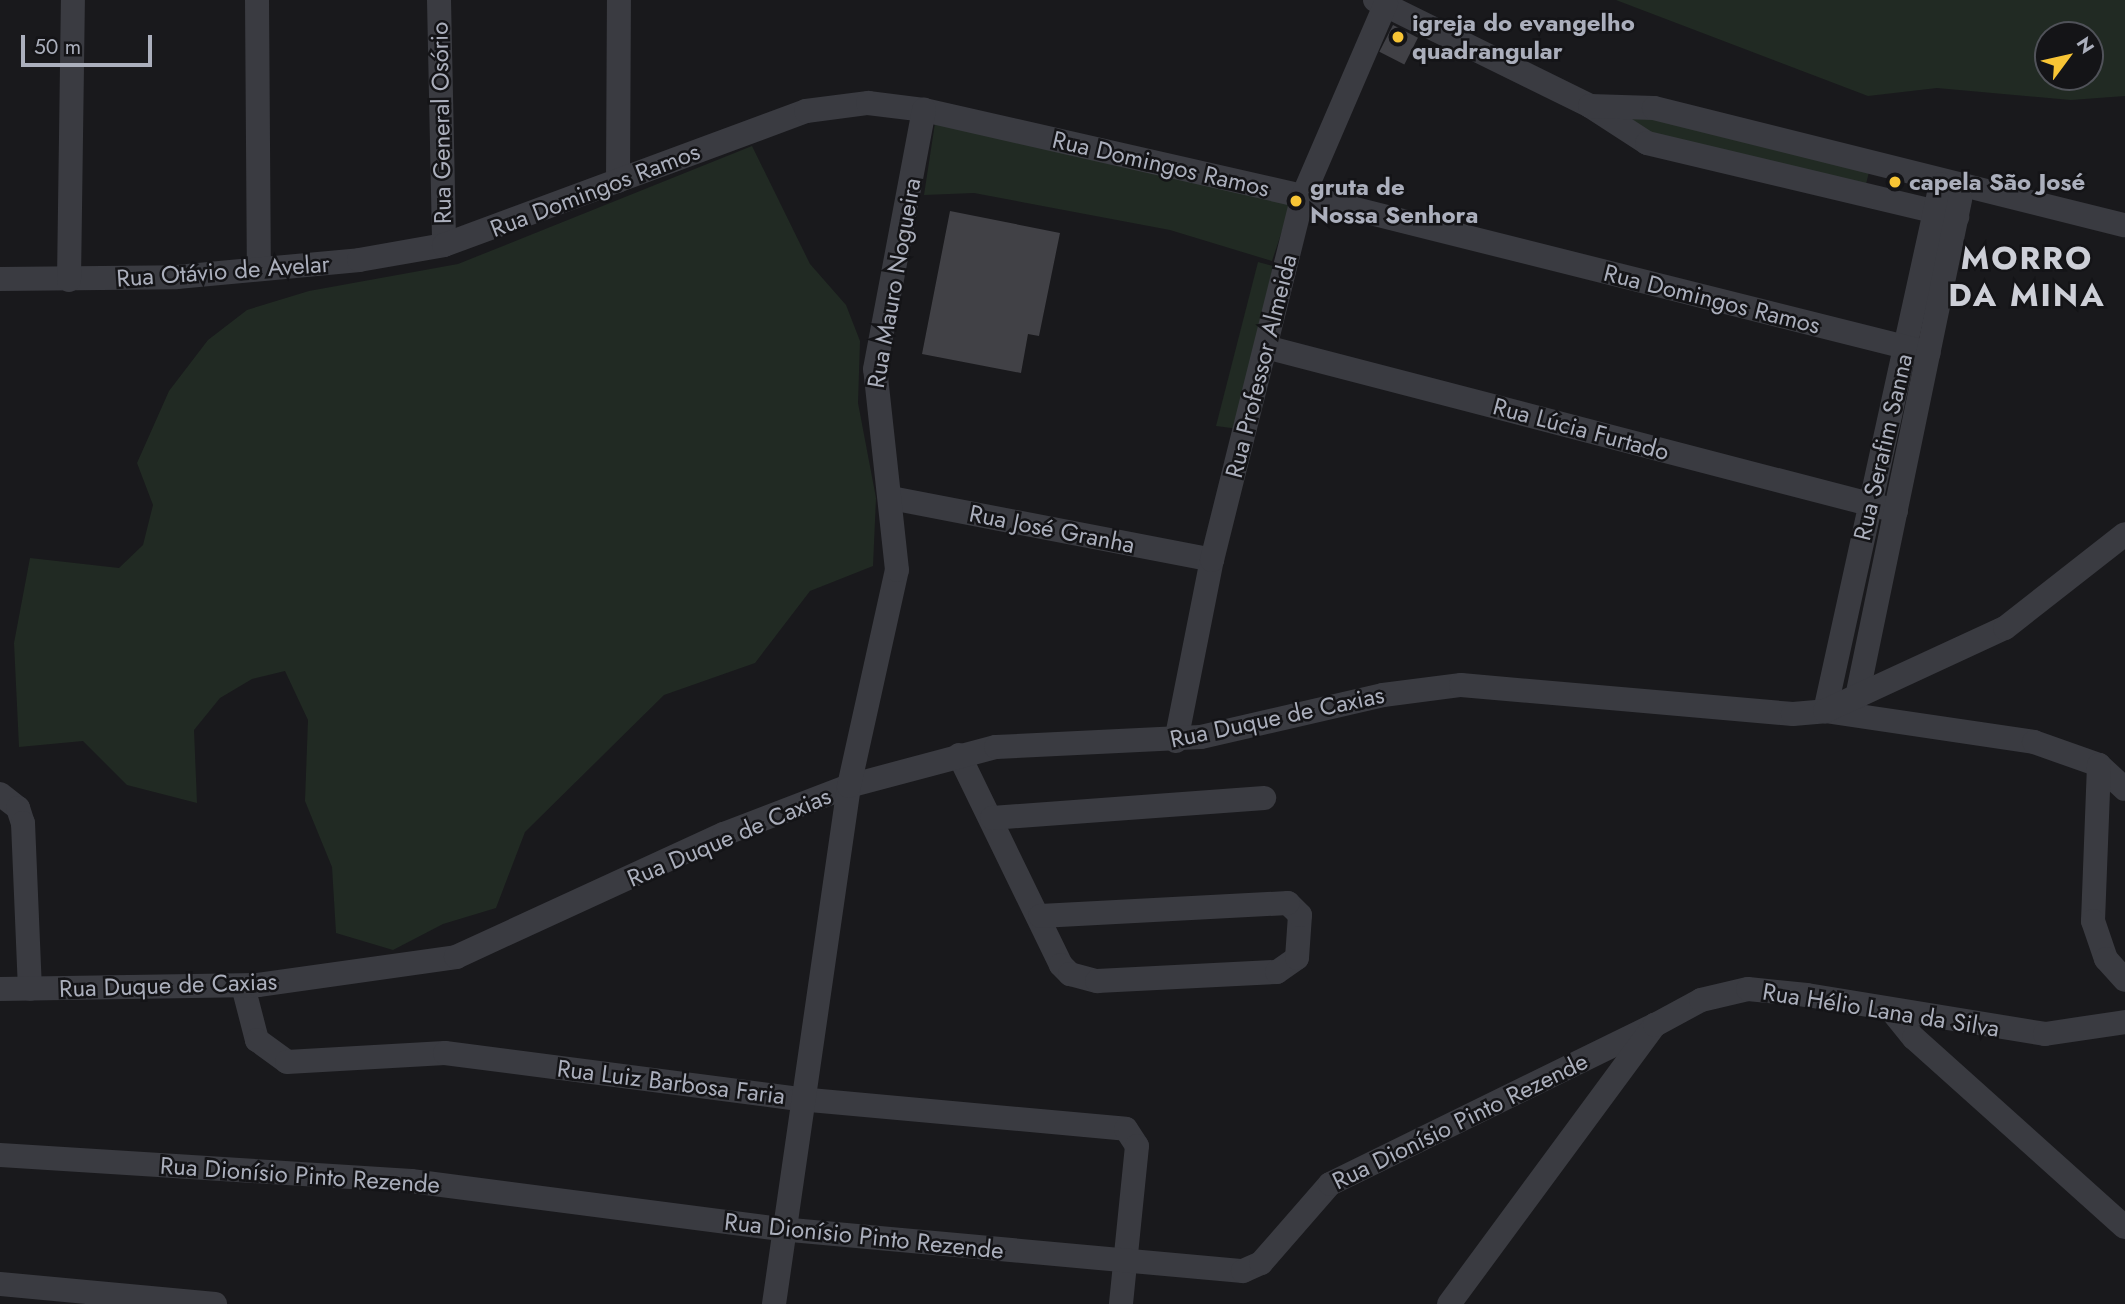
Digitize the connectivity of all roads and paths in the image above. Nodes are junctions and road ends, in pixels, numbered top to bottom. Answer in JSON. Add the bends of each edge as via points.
{"nodes":[{"id":1,"x":73,"y":0,"type":"edge"},
{"id":2,"x":257,"y":0,"type":"edge"},
{"id":3,"x":439,"y":0,"type":"edge"},
{"id":4,"x":619,"y":0,"type":"edge"},
{"id":5,"x":1381,"y":2,"type":"edge"},
{"id":6,"x":1590,"y":106,"type":"junction"},
{"id":7,"x":925,"y":110,"type":"junction"},
{"id":8,"x":618,"y":181,"type":"junction"},
{"id":9,"x":1952,"y":186,"type":"junction"},
{"id":10,"x":1303,"y":196,"type":"junction"},
{"id":11,"x":1946,"y":214,"type":"junction"},
{"id":12,"x":2125,"y":225,"type":"edge"},
{"id":13,"x":444,"y":245,"type":"junction"},
{"id":14,"x":259,"y":269,"type":"junction"},
{"id":15,"x":0,"y":279,"type":"edge"},
{"id":16,"x":69,"y":280,"type":"junction"},
{"id":17,"x":1266,"y":347,"type":"junction"},
{"id":18,"x":1917,"y":350,"type":"junction"},
{"id":19,"x":891,"y":498,"type":"junction"},
{"id":20,"x":1869,"y":504,"type":"junction"},
{"id":21,"x":1896,"y":511,"type":"junction"},
{"id":22,"x":2125,"y":534,"type":"edge"},
{"id":23,"x":1212,"y":560,"type":"junction"},
{"id":24,"x":1868,"y":692,"type":"junction"},
{"id":25,"x":1825,"y":711,"type":"junction"},
{"id":26,"x":1896,"y":722,"type":"junction"},
{"id":27,"x":1176,"y":741,"type":"junction"},
{"id":28,"x":960,"y":755,"type":"junction"},
{"id":29,"x":2099,"y":765,"type":"junction"},
{"id":30,"x":849,"y":786,"type":"junction"},
{"id":31,"x":2125,"y":789,"type":"edge"},
{"id":32,"x":0,"y":794,"type":"edge"},
{"id":33,"x":1264,"y":798,"type":"dead end"},
{"id":34,"x":992,"y":818,"type":"junction"},
{"id":35,"x":1040,"y":916,"type":"junction"},
{"id":36,"x":2125,"y":980,"type":"edge"},
{"id":37,"x":243,"y":986,"type":"junction"},
{"id":38,"x":0,"y":989,"type":"edge"},
{"id":39,"x":30,"y":989,"type":"junction"},
{"id":40,"x":1891,"y":1010,"type":"junction"},
{"id":41,"x":2125,"y":1022,"type":"edge"},
{"id":42,"x":1654,"y":1025,"type":"junction"},
{"id":43,"x":799,"y":1099,"type":"junction"},
{"id":44,"x":0,"y":1155,"type":"edge"},
{"id":45,"x":2125,"y":1227,"type":"edge"},
{"id":46,"x":780,"y":1229,"type":"junction"},
{"id":47,"x":1125,"y":1262,"type":"junction"},
{"id":48,"x":0,"y":1284,"type":"edge"},
{"id":49,"x":215,"y":1304,"type":"edge"},
{"id":50,"x":774,"y":1304,"type":"edge"},
{"id":51,"x":1121,"y":1304,"type":"edge"},
{"id":52,"x":1449,"y":1304,"type":"edge"}],
"edges":[{"from":1,"to":16,"type":"street"},
{"from":2,"to":14,"type":"street"},
{"from":3,"to":13,"type":"street","name":"Rua General Osório"},
{"from":4,"to":8,"type":"street"},
{"from":5,"to":6,"type":"street"},
{"from":5,"to":10,"type":"street","name":"Rua Professor Almeida"},
{"from":6,"to":9,"type":"street","via":[[1654,108]]},
{"from":6,"to":11,"type":"street","via":[[1647,143]]},
{"from":7,"to":8,"type":"street","name":"Rua Domingos Ramos","via":[[837,104]]},
{"from":7,"to":10,"type":"street","name":"Rua Domingos Ramos"},
{"from":7,"to":19,"type":"street","name":"Rua Mauro Nogueira","via":[[875,369],[876,422]]},
{"from":8,"to":13,"type":"street","name":"Rua Domingos Ramos"},
{"from":9,"to":11,"type":"street","name":"Rua Serafim Sanna"},
{"from":9,"to":12,"type":"street"},
{"from":10,"to":17,"type":"street","name":"Rua Professor Almeida"},
{"from":10,"to":18,"type":"street","name":"Rua Domingos Ramos"},
{"from":11,"to":18,"type":"street","name":"Rua Serafim Sanna"},
{"from":13,"to":14,"type":"street","name":"Rua Otávio de Avelar"},
{"from":14,"to":16,"type":"street","name":"Rua Otávio de Avelar"},
{"from":15,"to":16,"type":"street","name":"Rua Otávio de Avelar"},
{"from":17,"to":20,"type":"street","name":"Rua Lúcia Furtado"},
{"from":17,"to":23,"type":"street","name":"Rua Professor Almeida"},
{"from":18,"to":20,"type":"street","name":"Rua Serafim Sanna"},
{"from":18,"to":21,"type":"street","name":"Rua Serafim Sanna"},
{"from":19,"to":23,"type":"street","name":"Rua José Granha"},
{"from":19,"to":30,"type":"street","name":"Rua Mauro Nogueira","via":[[897,570]]},
{"from":20,"to":21,"type":"street","name":"Rua Lúcia Furtado"},
{"from":20,"to":25,"type":"street","name":"Rua Serafim Sanna"},
{"from":21,"to":24,"type":"street","name":"Rua Serafim Sanna"},
{"from":22,"to":24,"type":"street","name":"Rua Duque de Caxias","via":[[2005,628]]},
{"from":23,"to":27,"type":"street","name":"Rua Professor Almeida"},
{"from":24,"to":25,"type":"street","name":"Rua Duque de Caxias"},
{"from":24,"to":26,"type":"street"},
{"from":25,"to":26,"type":"street"},
{"from":25,"to":27,"type":"street","name":"Rua Duque de Caxias","via":[[1793,714],[1461,685],[1383,695]]},
{"from":26,"to":29,"type":"street","via":[[2034,742]]},
{"from":27,"to":28,"type":"street","name":"Rua Duque de Caxias","via":[[1030,743]]},
{"from":28,"to":30,"type":"street","name":"Rua Duque de Caxias"},
{"from":28,"to":34,"type":"street"},
{"from":29,"to":31,"type":"street"},
{"from":29,"to":36,"type":"street","via":[[2093,921],[2106,959]]},
{"from":30,"to":37,"type":"street","name":"Rua Duque de Caxias","via":[[684,851],[457,957]]},
{"from":30,"to":43,"type":"street","name":"Rua Mauro Nogueira"},
{"from":32,"to":39,"type":"street","via":[[18,808],[23,823]]},
{"from":33,"to":34,"type":"street"},
{"from":34,"to":35,"type":"street"},
{"from":35,"to":35,"type":"street","via":[[1060,965],[1082,979],[1276,972],[1297,958],[1300,915],[1288,903]]},
{"from":37,"to":39,"type":"street","name":"Rua Duque de Caxias"},
{"from":37,"to":43,"type":"street","name":"Rua Luiz Barbosa Faria","via":[[257,1040],[288,1062],[445,1053]]},
{"from":38,"to":39,"type":"street","name":"Rua Duque de Caxias"},
{"from":40,"to":41,"type":"street","name":"Rua Hélio Lana da Silva","via":[[2045,1034]]},
{"from":40,"to":42,"type":"street","name":"Rua Hélio Lana da Silva","via":[[1748,989],[1700,1000]]},
{"from":40,"to":45,"type":"street","via":[[1914,1038]]},
{"from":42,"to":47,"type":"street","name":"Rua Dionísio Pinto Rezende","via":[[1330,1184],[1261,1263],[1220,1272]]},
{"from":42,"to":52,"type":"street","name":"Rua Hélio Lana da Silva"},
{"from":43,"to":46,"type":"street","name":"Rua Mauro Nogueira"},
{"from":43,"to":47,"type":"street","name":"Rua Luiz Barbosa Faria","via":[[1126,1129],[1137,1146]]},
{"from":44,"to":46,"type":"street","name":"Rua Dionísio Pinto Rezende","via":[[411,1181]]},
{"from":46,"to":47,"type":"street","name":"Rua Dionísio Pinto Rezende"},
{"from":46,"to":50,"type":"street","name":"Rua Mauro Nogueira"},
{"from":47,"to":51,"type":"street"},
{"from":48,"to":49,"type":"street"}]}
